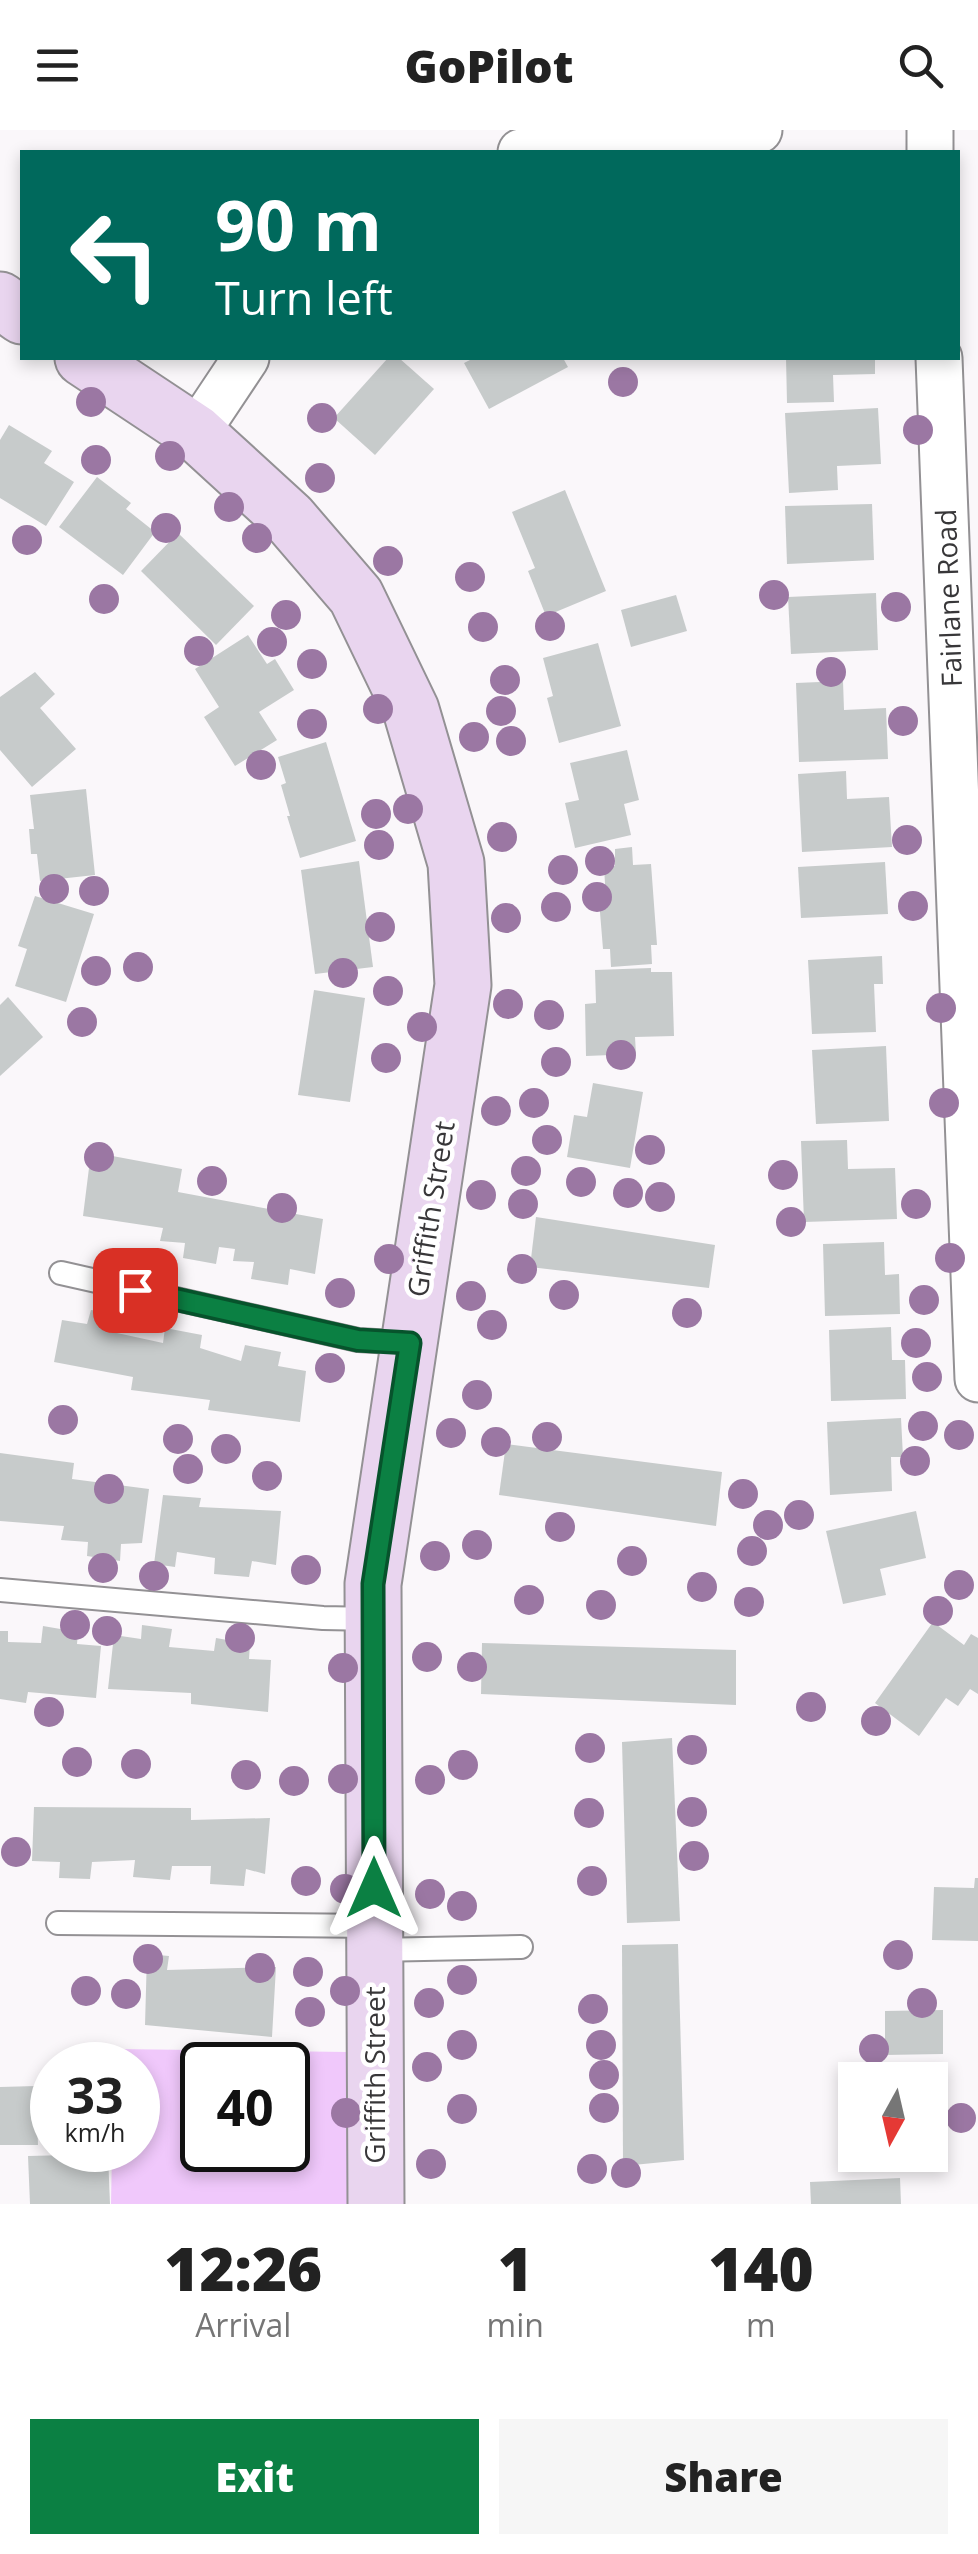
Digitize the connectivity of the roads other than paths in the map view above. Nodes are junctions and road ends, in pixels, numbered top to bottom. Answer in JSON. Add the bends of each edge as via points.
{"nodes":[{"id":1,"x":760,"y":130,"type":"edge"},
{"id":2,"x":543,"y":150,"type":"edge"},
{"id":3,"x":86,"y":360,"type":"edge"},
{"id":4,"x":245,"y":360,"type":"edge"},
{"id":5,"x":938,"y":360,"type":"edge"},
{"id":6,"x":196,"y":433,"type":"junction"},
{"id":7,"x":964,"y":589,"type":"edge"},
{"id":8,"x":61,"y":1273,"type":"dead end"},
{"id":9,"x":410,"y":1343,"type":"junction"},
{"id":10,"x":978,"y":1379,"type":"edge"},
{"id":11,"x":0,"y":1590,"type":"edge"},
{"id":12,"x":373,"y":1620,"type":"junction"},
{"id":13,"x":58,"y":1924,"type":"dead end"},
{"id":14,"x":374,"y":1938,"type":"junction"},
{"id":15,"x":520,"y":1947,"type":"dead end"},
{"id":16,"x":376,"y":2204,"type":"edge"}],
"edges":[{"from":1,"to":2,"type":"street"},
{"from":3,"to":6,"type":"street","name":"Griffith Street"},
{"from":4,"to":6,"type":"street"},
{"from":5,"to":7,"type":"street","name":"Fairlane Road"},
{"from":6,"to":9,"type":"street","name":"Griffith Street","via":[[289,518],[356,596],[410,710],[456,862],[463,985]]},
{"from":7,"to":10,"type":"street","name":"Fairlane Road"},
{"from":8,"to":9,"type":"lane","via":[[358,1340]]},
{"from":9,"to":12,"type":"street","name":"Griffith Street"},
{"from":11,"to":12,"type":"lane"},
{"from":12,"to":14,"type":"street","name":"Griffith Street"},
{"from":13,"to":14,"type":"lane"},
{"from":14,"to":15,"type":"lane"},
{"from":14,"to":16,"type":"street","name":"Griffith Street"}]}
